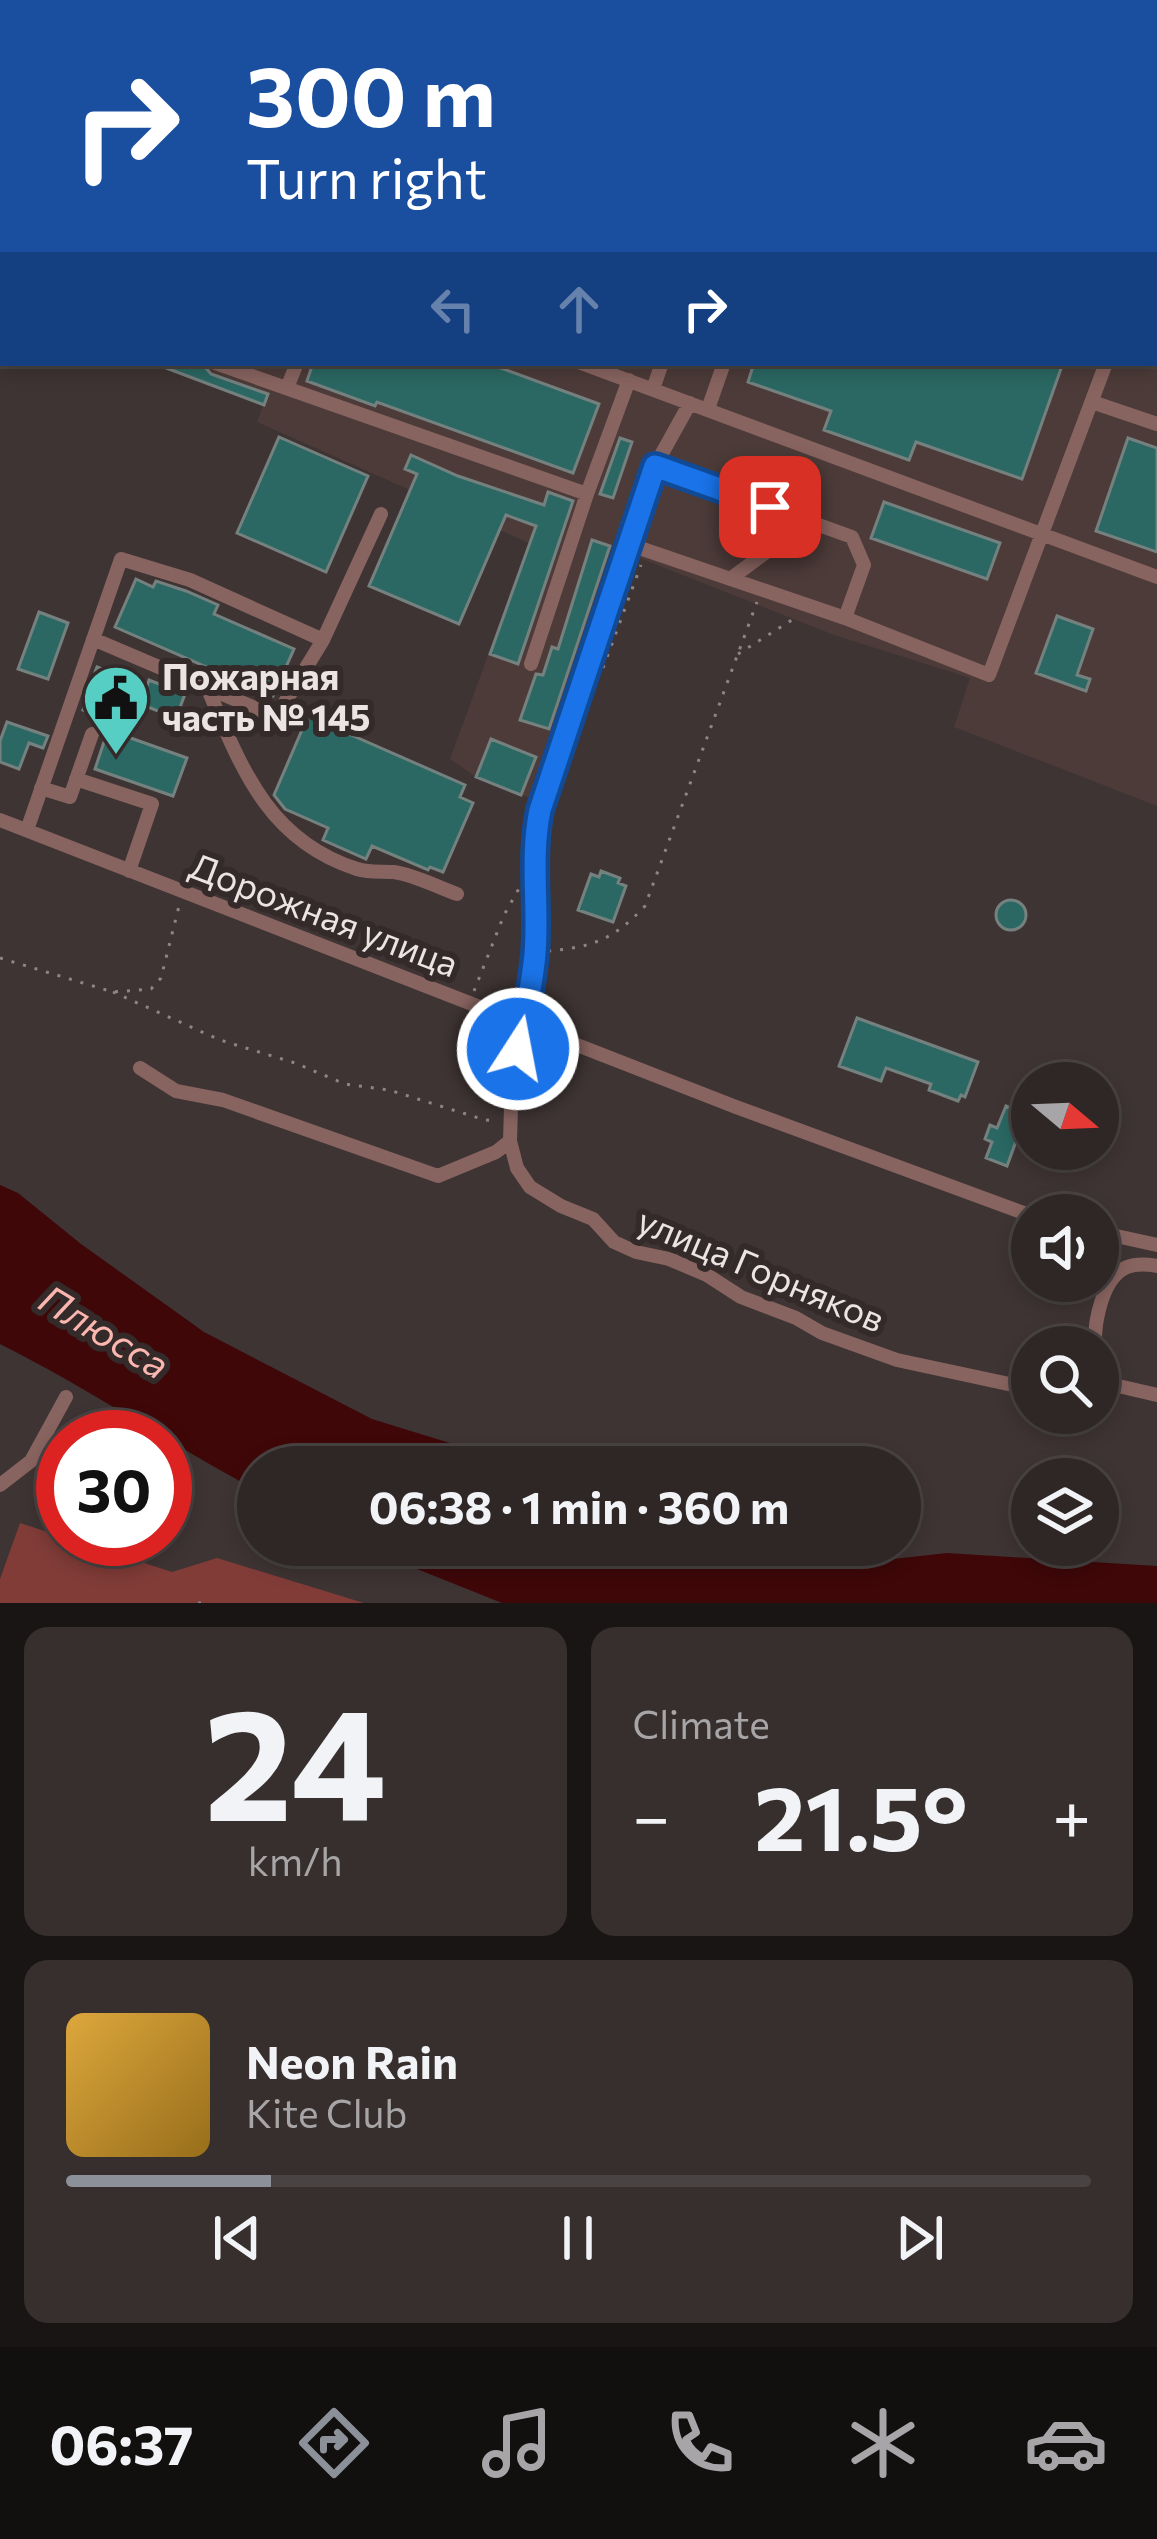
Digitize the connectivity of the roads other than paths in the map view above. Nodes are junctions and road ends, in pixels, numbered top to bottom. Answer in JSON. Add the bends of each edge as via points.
{"nodes":[{"id":1,"x":224,"y":366,"type":"edge"},
{"id":2,"x":296,"y":366,"type":"edge"},
{"id":3,"x":589,"y":366,"type":"edge"},
{"id":4,"x":661,"y":366,"type":"edge"},
{"id":5,"x":723,"y":366,"type":"edge"},
{"id":6,"x":1105,"y":366,"type":"edge"},
{"id":7,"x":628,"y":380,"type":"junction"},
{"id":8,"x":287,"y":388,"type":"junction"},
{"id":9,"x":653,"y":389,"type":"junction"},
{"id":10,"x":1092,"y":402,"type":"junction"},
{"id":11,"x":690,"y":403,"type":"junction"},
{"id":12,"x":708,"y":410,"type":"junction"},
{"id":13,"x":1157,"y":424,"type":"edge"},
{"id":14,"x":655,"y":466,"type":"junction"},
{"id":15,"x":587,"y":494,"type":"junction"},
{"id":16,"x":381,"y":514,"type":"dead end"},
{"id":17,"x":808,"y":521,"type":"junction"},
{"id":18,"x":1044,"y":532,"type":"junction"},
{"id":19,"x":628,"y":544,"type":"junction"},
{"id":20,"x":1157,"y":577,"type":"edge"},
{"id":21,"x":730,"y":579,"type":"junction"},
{"id":22,"x":845,"y":619,"type":"junction"},
{"id":23,"x":93,"y":639,"type":"junction"},
{"id":24,"x":323,"y":640,"type":"junction"},
{"id":25,"x":531,"y":664,"type":"dead end"},
{"id":26,"x":207,"y":687,"type":"junction"},
{"id":27,"x":92,"y":734,"type":"dead end"},
{"id":28,"x":76,"y":779,"type":"junction"},
{"id":29,"x":41,"y":788,"type":"junction"},
{"id":30,"x":0,"y":820,"type":"edge"},
{"id":31,"x":27,"y":830,"type":"junction"},
{"id":32,"x":130,"y":872,"type":"junction"},
{"id":33,"x":457,"y":894,"type":"dead end"},
{"id":34,"x":524,"y":1025,"type":"junction"},
{"id":35,"x":140,"y":1067,"type":"dead end"},
{"id":36,"x":511,"y":1141,"type":"junction"},
{"id":37,"x":1011,"y":1210,"type":"edge"},
{"id":38,"x":1119,"y":1237,"type":"edge"},
{"id":39,"x":1157,"y":1245,"type":"edge"},
{"id":40,"x":1157,"y":1266,"type":"edge"},
{"id":41,"x":1098,"y":1326,"type":"edge"},
{"id":42,"x":1011,"y":1384,"type":"edge"},
{"id":43,"x":1119,"y":1385,"type":"edge"},
{"id":44,"x":1157,"y":1395,"type":"edge"},
{"id":45,"x":66,"y":1397,"type":"dead end"},
{"id":46,"x":0,"y":1485,"type":"edge"}],
"edges":[{"from":1,"to":8,"type":"street"},
{"from":2,"to":8,"type":"street"},
{"from":3,"to":7,"type":"street"},
{"from":4,"to":9,"type":"street"},
{"from":5,"to":12,"type":"street"},
{"from":6,"to":10,"type":"street"},
{"from":7,"to":9,"type":"street"},
{"from":7,"to":15,"type":"street"},
{"from":8,"to":15,"type":"street"},
{"from":9,"to":11,"type":"street"},
{"from":10,"to":13,"type":"street"},
{"from":10,"to":18,"type":"street"},
{"from":11,"to":12,"type":"street"},
{"from":11,"to":14,"type":"street","name":"улица Горняков"},
{"from":12,"to":18,"type":"street"},
{"from":14,"to":17,"type":"street"},
{"from":14,"to":19,"type":"street","name":"улица Горняков"},
{"from":15,"to":25,"type":"street"},
{"from":16,"to":24,"type":"street"},
{"from":17,"to":21,"type":"street"},
{"from":17,"to":22,"type":"street","via":[[852,537],[863,565]]},
{"from":18,"to":20,"type":"street"},
{"from":18,"to":22,"type":"street","via":[[989,675]]},
{"from":19,"to":21,"type":"street"},
{"from":19,"to":34,"type":"street","name":"улица Горняков","via":[[540,810]]},
{"from":21,"to":22,"type":"street"},
{"from":23,"to":24,"type":"street","via":[[121,559],[190,580]]},
{"from":23,"to":26,"type":"street"},
{"from":23,"to":29,"type":"street"},
{"from":24,"to":26,"type":"street","via":[[276,717]]},
{"from":26,"to":33,"type":"street","via":[[238,761],[279,823],[316,853],[362,872],[398,872]]},
{"from":27,"to":28,"type":"street"},
{"from":28,"to":29,"type":"street","via":[[70,797]]},
{"from":28,"to":32,"type":"street","via":[[152,804]]},
{"from":29,"to":31,"type":"street"},
{"from":30,"to":31,"type":"street","name":"Дорожная улица"},
{"from":31,"to":32,"type":"street","name":"Дорожная улица"},
{"from":32,"to":34,"type":"street","name":"Дорожная улица"},
{"from":34,"to":36,"type":"street","name":"улица Горняков","via":[[512,1072]]},
{"from":34,"to":37,"type":"street","name":"Дорожная улица"},
{"from":35,"to":36,"type":"street","via":[[176,1090],[438,1176]]},
{"from":36,"to":42,"type":"street","name":"улица Горняков","via":[[530,1186],[593,1219],[614,1242],[707,1275],[822,1334]]},
{"from":38,"to":39,"type":"street"},
{"from":40,"to":41,"type":"street","via":[[1114,1275]]},
{"from":43,"to":44,"type":"street"},
{"from":45,"to":46,"type":"street","via":[[31,1461]]}]}
